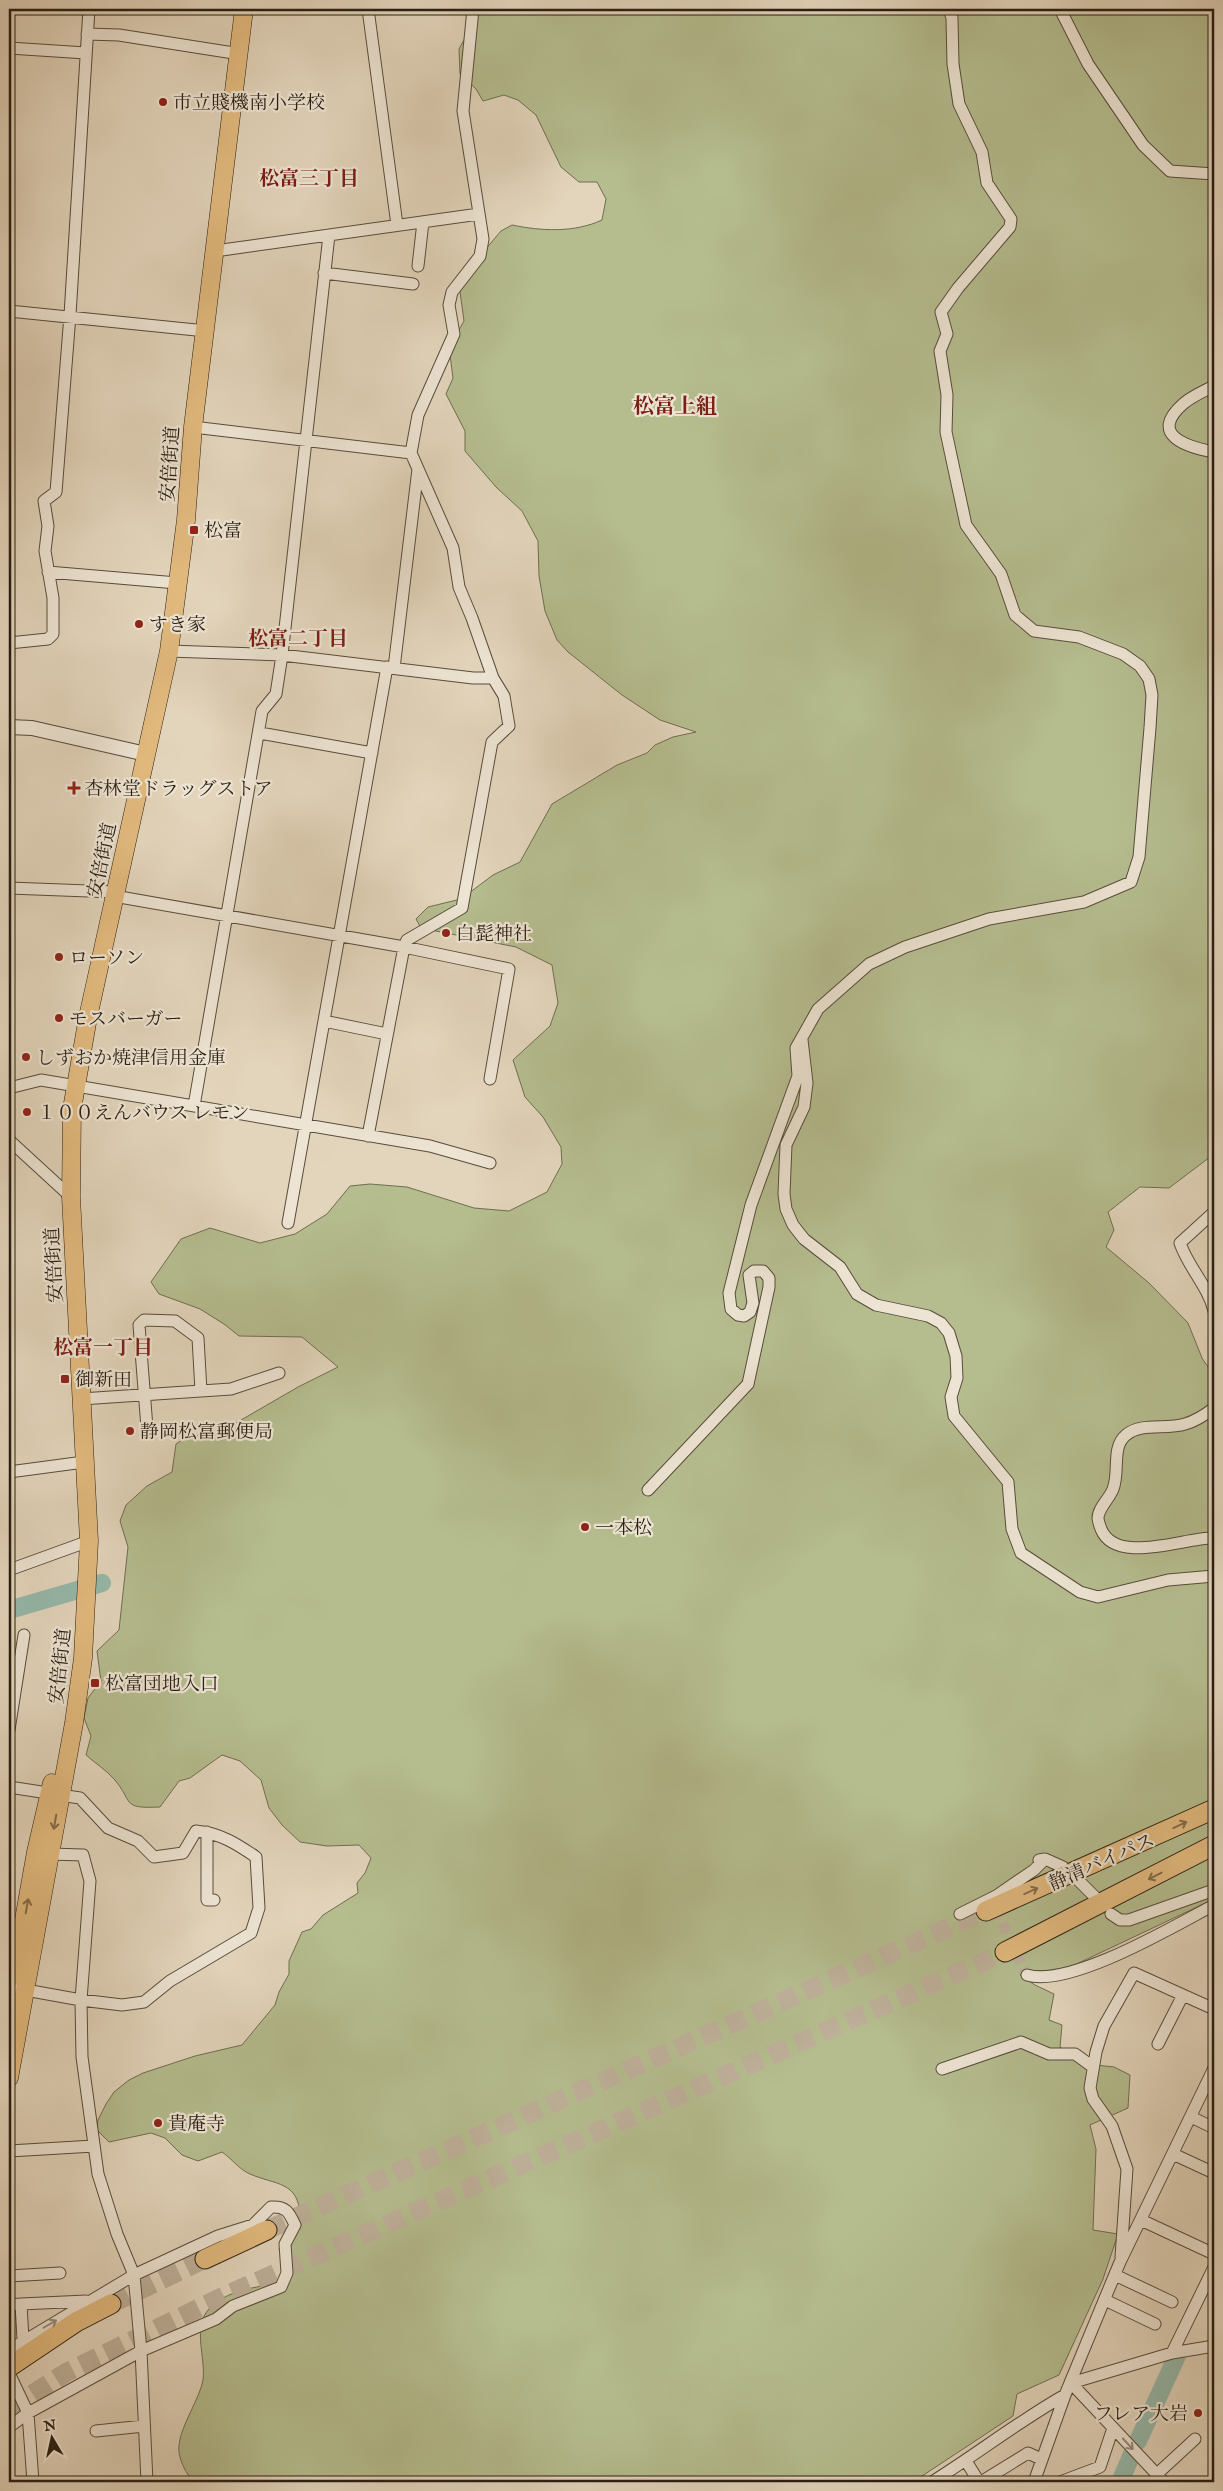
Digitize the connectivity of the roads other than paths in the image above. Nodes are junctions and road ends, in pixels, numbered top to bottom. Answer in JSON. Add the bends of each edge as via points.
{"nodes":[{"id":1,"x":89,"y":9,"type":"edge"},
{"id":2,"x":244,"y":9,"type":"edge"},
{"id":3,"x":368,"y":9,"type":"edge"},
{"id":4,"x":473,"y":9,"type":"edge"},
{"id":5,"x":949,"y":9,"type":"edge"},
{"id":6,"x":1060,"y":9,"type":"edge"},
{"id":7,"x":87,"y":34,"type":"junction"},
{"id":8,"x":9,"y":48,"type":"edge"},
{"id":9,"x":86,"y":53,"type":"junction"},
{"id":10,"x":240,"y":54,"type":"junction"},
{"id":11,"x":1214,"y":174,"type":"edge"},
{"id":12,"x":479,"y":214,"type":"junction"},
{"id":13,"x":423,"y":222,"type":"junction"},
{"id":14,"x":397,"y":226,"type":"junction"},
{"id":15,"x":329,"y":235,"type":"junction"},
{"id":16,"x":215,"y":251,"type":"junction"},
{"id":17,"x":418,"y":266,"type":"dead end"},
{"id":18,"x":324,"y":273,"type":"junction"},
{"id":19,"x":413,"y":284,"type":"dead end"},
{"id":20,"x":9,"y":311,"type":"edge"},
{"id":21,"x":70,"y":315,"type":"junction"},
{"id":22,"x":206,"y":331,"type":"junction"},
{"id":23,"x":1214,"y":386,"type":"edge"},
{"id":24,"x":193,"y":427,"type":"junction"},
{"id":25,"x":305,"y":441,"type":"junction"},
{"id":26,"x":1214,"y":452,"type":"edge"},
{"id":27,"x":412,"y":453,"type":"junction"},
{"id":28,"x":418,"y":468,"type":"junction"},
{"id":29,"x":48,"y":572,"type":"junction"},
{"id":30,"x":177,"y":583,"type":"junction"},
{"id":31,"x":9,"y":643,"type":"edge"},
{"id":32,"x":169,"y":651,"type":"junction"},
{"id":33,"x":282,"y":655,"type":"junction"},
{"id":34,"x":390,"y":668,"type":"junction"},
{"id":35,"x":493,"y":678,"type":"junction"},
{"id":36,"x":9,"y":728,"type":"edge"},
{"id":37,"x":260,"y":733,"type":"junction"},
{"id":38,"x":372,"y":753,"type":"junction"},
{"id":39,"x":146,"y":754,"type":"junction"},
{"id":40,"x":9,"y":888,"type":"edge"},
{"id":41,"x":115,"y":894,"type":"junction"},
{"id":42,"x":227,"y":916,"type":"junction"},
{"id":43,"x":340,"y":935,"type":"junction"},
{"id":44,"x":404,"y":947,"type":"junction"},
{"id":45,"x":324,"y":1021,"type":"junction"},
{"id":46,"x":387,"y":1034,"type":"junction"},
{"id":47,"x":802,"y":1040,"type":"junction"},
{"id":48,"x":490,"y":1080,"type":"dead end"},
{"id":49,"x":74,"y":1086,"type":"junction"},
{"id":50,"x":9,"y":1088,"type":"edge"},
{"id":51,"x":194,"y":1106,"type":"junction"},
{"id":52,"x":306,"y":1125,"type":"junction"},
{"id":53,"x":368,"y":1136,"type":"junction"},
{"id":54,"x":9,"y":1140,"type":"edge"},
{"id":55,"x":490,"y":1163,"type":"dead end"},
{"id":56,"x":71,"y":1197,"type":"junction"},
{"id":57,"x":1214,"y":1212,"type":"edge"},
{"id":58,"x":288,"y":1223,"type":"dead end"},
{"id":59,"x":1213,"y":1299,"type":"edge"},
{"id":60,"x":1214,"y":1311,"type":"edge"},
{"id":61,"x":279,"y":1373,"type":"dead end"},
{"id":62,"x":201,"y":1391,"type":"junction"},
{"id":63,"x":145,"y":1395,"type":"junction"},
{"id":64,"x":81,"y":1399,"type":"junction"},
{"id":65,"x":1214,"y":1408,"type":"edge"},
{"id":66,"x":148,"y":1428,"type":"dead end"},
{"id":67,"x":84,"y":1462,"type":"junction"},
{"id":68,"x":9,"y":1472,"type":"edge"},
{"id":69,"x":648,"y":1490,"type":"dead end"},
{"id":70,"x":1214,"y":1538,"type":"edge"},
{"id":71,"x":89,"y":1541,"type":"junction"},
{"id":72,"x":9,"y":1570,"type":"edge"},
{"id":73,"x":1214,"y":1576,"type":"edge"},
{"id":74,"x":24,"y":1635,"type":"dead end"},
{"id":75,"x":9,"y":1730,"type":"edge"},
{"id":76,"x":9,"y":1787,"type":"edge"},
{"id":77,"x":54,"y":1794,"type":"junction"},
{"id":78,"x":1214,"y":1809,"type":"edge"},
{"id":79,"x":207,"y":1832,"type":"junction"},
{"id":80,"x":1214,"y":1845,"type":"edge"},
{"id":81,"x":50,"y":1854,"type":"junction"},
{"id":82,"x":1045,"y":1860,"type":"junction"},
{"id":83,"x":1063,"y":1867,"type":"dead end"},
{"id":84,"x":1077,"y":1879,"type":"dead end"},
{"id":85,"x":1214,"y":1890,"type":"edge"},
{"id":86,"x":1095,"y":1897,"type":"dead end"},
{"id":87,"x":214,"y":1900,"type":"dead end"},
{"id":88,"x":987,"y":1902,"type":"joint"},
{"id":89,"x":1214,"y":1905,"type":"edge"},
{"id":90,"x":960,"y":1914,"type":"dead end"},
{"id":91,"x":1111,"y":1914,"type":"dead end"},
{"id":92,"x":1005,"y":1952,"type":"tunnel mouth"},
{"id":93,"x":1027,"y":1975,"type":"dead end"},
{"id":94,"x":15,"y":1988,"type":"edge"},
{"id":95,"x":1183,"y":1995,"type":"junction"},
{"id":96,"x":81,"y":2000,"type":"junction"},
{"id":97,"x":9,"y":2006,"type":"edge"},
{"id":98,"x":1214,"y":2009,"type":"edge"},
{"id":99,"x":1158,"y":2044,"type":"dead end"},
{"id":100,"x":1092,"y":2067,"type":"junction"},
{"id":101,"x":942,"y":2069,"type":"dead end"},
{"id":102,"x":1213,"y":2072,"type":"edge"},
{"id":103,"x":9,"y":2078,"type":"edge"},
{"id":104,"x":1190,"y":2117,"type":"junction"},
{"id":105,"x":1214,"y":2128,"type":"edge"},
{"id":106,"x":94,"y":2146,"type":"junction"},
{"id":107,"x":9,"y":2151,"type":"edge"},
{"id":108,"x":1173,"y":2154,"type":"junction"},
{"id":109,"x":1214,"y":2173,"type":"edge"},
{"id":110,"x":1141,"y":2220,"type":"junction"},
{"id":111,"x":267,"y":2230,"type":"tunnel mouth"},
{"id":112,"x":1214,"y":2254,"type":"edge"},
{"id":113,"x":205,"y":2259,"type":"tunnel mouth"},
{"id":114,"x":1120,"y":2262,"type":"junction"},
{"id":115,"x":1214,"y":2266,"type":"edge"},
{"id":116,"x":60,"y":2273,"type":"dead end"},
{"id":117,"x":134,"y":2275,"type":"junction"},
{"id":118,"x":1115,"y":2275,"type":"junction"},
{"id":119,"x":9,"y":2276,"type":"edge"},
{"id":120,"x":1104,"y":2300,"type":"junction"},
{"id":121,"x":89,"y":2301,"type":"junction"},
{"id":122,"x":1172,"y":2302,"type":"dead end"},
{"id":123,"x":21,"y":2304,"type":"junction"},
{"id":124,"x":111,"y":2304,"type":"tunnel mouth"},
{"id":125,"x":9,"y":2305,"type":"edge"},
{"id":126,"x":1154,"y":2324,"type":"dead end"},
{"id":127,"x":23,"y":2339,"type":"junction"},
{"id":128,"x":1214,"y":2346,"type":"edge"},
{"id":129,"x":9,"y":2350,"type":"edge"},
{"id":130,"x":141,"y":2351,"type":"junction"},
{"id":131,"x":1172,"y":2353,"type":"junction"},
{"id":132,"x":9,"y":2367,"type":"edge"},
{"id":133,"x":9,"y":2373,"type":"edge"},
{"id":134,"x":1071,"y":2384,"type":"junction"},
{"id":135,"x":1065,"y":2395,"type":"junction"},
{"id":136,"x":28,"y":2413,"type":"junction"},
{"id":137,"x":144,"y":2426,"type":"junction"},
{"id":138,"x":9,"y":2427,"type":"edge"},
{"id":139,"x":1113,"y":2428,"type":"junction"},
{"id":140,"x":96,"y":2431,"type":"dead end"},
{"id":141,"x":1195,"y":2440,"type":"dead end"},
{"id":142,"x":1042,"y":2459,"type":"junction"},
{"id":143,"x":966,"y":2461,"type":"junction"},
{"id":144,"x":1160,"y":2478,"type":"edge"},
{"id":145,"x":33,"y":2482,"type":"edge"},
{"id":146,"x":147,"y":2482,"type":"edge"},
{"id":147,"x":932,"y":2482,"type":"edge"},
{"id":148,"x":980,"y":2482,"type":"edge"},
{"id":149,"x":1034,"y":2482,"type":"edge"},
{"id":150,"x":1060,"y":2482,"type":"edge"}],
"edges":[{"from":1,"to":7,"type":"street"},
{"from":2,"to":10,"type":"main road","name":"安倍街道"},
{"from":3,"to":14,"type":"street"},
{"from":4,"to":12,"type":"street","via":[[463,111]]},
{"from":5,"to":47,"type":"street","via":[[959,104],[982,152],[987,183],[1011,219],[1010,227],[941,312],[947,334],[940,351],[947,395],[946,432],[966,525],[1001,574],[1015,615],[1034,631],[1079,637],[1123,654],[1140,666],[1148,679],[1152,695],[1151,720],[1139,857],[1131,882],[1084,902],[989,919],[905,947],[869,964],[818,1009]]},
{"from":6,"to":11,"type":"street","via":[[1088,64],[1144,145],[1170,171]]},
{"from":7,"to":9,"type":"street"},
{"from":7,"to":10,"type":"street","via":[[119,35]]},
{"from":8,"to":9,"type":"street"},
{"from":9,"to":21,"type":"street"},
{"from":10,"to":16,"type":"main road","name":"安倍街道"},
{"from":12,"to":13,"type":"street"},
{"from":12,"to":27,"type":"street","via":[[483,239],[480,256],[452,292],[449,305],[454,334],[418,415]]},
{"from":13,"to":14,"type":"street"},
{"from":13,"to":17,"type":"street"},
{"from":14,"to":15,"type":"street"},
{"from":15,"to":16,"type":"street"},
{"from":15,"to":18,"type":"street"},
{"from":16,"to":22,"type":"main road","name":"安倍街道"},
{"from":18,"to":19,"type":"street"},
{"from":18,"to":25,"type":"street"},
{"from":20,"to":21,"type":"street"},
{"from":21,"to":22,"type":"street"},
{"from":21,"to":29,"type":"street","via":[[56,492],[44,501],[48,526],[45,551]]},
{"from":22,"to":24,"type":"main road","name":"安倍街道"},
{"from":23,"to":26,"type":"street","via":[[1185,402],[1171,416],[1169,423],[1177,440],[1189,447]]},
{"from":24,"to":25,"type":"street"},
{"from":24,"to":30,"type":"main road","name":"安倍街道","via":[[186,520]]},
{"from":25,"to":27,"type":"street"},
{"from":25,"to":33,"type":"street"},
{"from":27,"to":28,"type":"street"},
{"from":28,"to":34,"type":"street"},
{"from":28,"to":35,"type":"street","via":[[453,548],[459,587]]},
{"from":29,"to":30,"type":"street"},
{"from":29,"to":31,"type":"street","via":[[53,598],[53,634],[48,639]]},
{"from":30,"to":32,"type":"main road","name":"安倍街道"},
{"from":32,"to":33,"type":"street"},
{"from":32,"to":39,"type":"main road","name":"安倍街道"},
{"from":33,"to":34,"type":"street"},
{"from":33,"to":37,"type":"street","via":[[276,694],[262,711]]},
{"from":34,"to":35,"type":"street"},
{"from":34,"to":38,"type":"street"},
{"from":35,"to":44,"type":"street","via":[[504,696],[509,726],[492,742],[462,908],[407,940]]},
{"from":36,"to":39,"type":"street","via":[[32,728]]},
{"from":37,"to":38,"type":"street"},
{"from":37,"to":42,"type":"street"},
{"from":38,"to":43,"type":"street"},
{"from":39,"to":41,"type":"main road","name":"安倍街道"},
{"from":40,"to":41,"type":"street"},
{"from":41,"to":42,"type":"street"},
{"from":41,"to":49,"type":"main road","name":"安倍街道"},
{"from":42,"to":43,"type":"street"},
{"from":42,"to":51,"type":"street"},
{"from":43,"to":44,"type":"street"},
{"from":43,"to":45,"type":"street"},
{"from":44,"to":46,"type":"street"},
{"from":44,"to":48,"type":"street","via":[[509,969]]},
{"from":45,"to":46,"type":"street"},
{"from":45,"to":52,"type":"street"},
{"from":46,"to":53,"type":"street"},
{"from":47,"to":69,"type":"street","via":[[796,1048],[798,1076],[750,1205],[729,1293],[732,1309],[744,1316],[750,1312],[753,1303],[749,1275],[754,1270],[763,1271],[769,1278],[748,1384]]},
{"from":47,"to":73,"type":"street","via":[[807,1083],[804,1107],[786,1145],[786,1209],[793,1225],[840,1267],[857,1294],[876,1305],[928,1316],[941,1323],[949,1333],[956,1356],[957,1378],[952,1397],[954,1416],[1008,1482],[1012,1529],[1021,1553],[1080,1592],[1098,1597],[1168,1580]]},
{"from":49,"to":50,"type":"street","via":[[41,1080]]},
{"from":49,"to":51,"type":"street"},
{"from":49,"to":56,"type":"main road","name":"安倍街道"},
{"from":51,"to":52,"type":"street"},
{"from":52,"to":53,"type":"street"},
{"from":52,"to":58,"type":"street"},
{"from":53,"to":55,"type":"street","via":[[430,1146]]},
{"from":54,"to":56,"type":"street"},
{"from":56,"to":64,"type":"main road","name":"安倍街道"},
{"from":57,"to":59,"type":"street","via":[[1180,1243],[1185,1259]]},
{"from":59,"to":60,"type":"street"},
{"from":61,"to":62,"type":"street","via":[[231,1389]]},
{"from":62,"to":63,"type":"street"},
{"from":62,"to":63,"type":"street","via":[[198,1338],[175,1321],[144,1320],[138,1325]]},
{"from":63,"to":64,"type":"street"},
{"from":63,"to":66,"type":"street"},
{"from":64,"to":67,"type":"main road","name":"安倍街道"},
{"from":65,"to":70,"type":"street","via":[[1184,1425],[1135,1429],[1124,1436],[1118,1446],[1115,1484],[1110,1498],[1100,1509],[1098,1519],[1104,1536],[1130,1548]]},
{"from":67,"to":68,"type":"street"},
{"from":67,"to":71,"type":"main road","name":"安倍街道"},
{"from":71,"to":72,"type":"street"},
{"from":71,"to":77,"type":"main road","name":"安倍街道","via":[[83,1658],[74,1723]]},
{"from":74,"to":75,"type":"street"},
{"from":76,"to":77,"type":"street"},
{"from":77,"to":79,"type":"street","via":[[80,1798],[108,1828],[138,1841],[154,1857],[184,1854],[196,1831]]},
{"from":77,"to":81,"type":"main road","name":"安倍街道","one_way":true},
{"from":94,"to":77,"type":"main road","name":"安倍街道","one_way":true},
{"from":88,"to":78,"type":"highway","name":"静清バイパス","one_way":true},
{"from":79,"to":87,"type":"street","via":[[207,1900]]},
{"from":79,"to":96,"type":"street","via":[[232,1841],[256,1857],[260,1908],[251,1933],[170,1981],[144,2002],[122,2005]]},
{"from":80,"to":92,"type":"highway","name":"静清バイパス","one_way":true},
{"from":81,"to":94,"type":"main road","name":"安倍街道"},
{"from":81,"to":96,"type":"street","via":[[83,1855],[90,1881]]},
{"from":82,"to":83,"type":"street"},
{"from":82,"to":88,"type":"street","via":[[1037,1861]]},
{"from":82,"to":90,"type":"street","via":[[996,1896]]},
{"from":84,"to":86,"type":"street"},
{"from":85,"to":91,"type":"street","via":[[1129,1920],[1120,1920]]},
{"from":89,"to":93,"type":"street","via":[[1125,1952],[1063,1975]]},
{"from":94,"to":96,"type":"street"},
{"from":94,"to":97,"type":"main road","name":"安倍街道"},
{"from":94,"to":103,"type":"main road","name":"安倍街道"},
{"from":95,"to":98,"type":"street"},
{"from":95,"to":99,"type":"street"},
{"from":95,"to":100,"type":"street","via":[[1134,1973],[1104,2026]]},
{"from":96,"to":106,"type":"street","via":[[82,2058]]},
{"from":100,"to":101,"type":"street","via":[[1075,2054],[1049,2054],[1021,2042]]},
{"from":100,"to":114,"type":"street","via":[[1090,2088],[1112,2126],[1128,2176]]},
{"from":102,"to":104,"type":"street"},
{"from":104,"to":105,"type":"street"},
{"from":104,"to":108,"type":"street"},
{"from":106,"to":107,"type":"street"},
{"from":106,"to":117,"type":"street","via":[[100,2183]]},
{"from":108,"to":109,"type":"street"},
{"from":108,"to":110,"type":"street"},
{"from":110,"to":112,"type":"street"},
{"from":110,"to":114,"type":"street"},
{"from":111,"to":113,"type":"highway"},
{"from":114,"to":118,"type":"street"},
{"from":115,"to":131,"type":"street"},
{"from":116,"to":119,"type":"street"},
{"from":117,"to":121,"type":"street"},
{"from":117,"to":130,"type":"street"},
{"from":117,"to":130,"type":"street","via":[[218,2236],[253,2225],[271,2207],[280,2206],[289,2212],[294,2225],[285,2244],[286,2274],[281,2287],[233,2306],[216,2319]]},
{"from":118,"to":120,"type":"street"},
{"from":118,"to":122,"type":"street"},
{"from":120,"to":126,"type":"street"},
{"from":120,"to":134,"type":"street"},
{"from":121,"to":123,"type":"street"},
{"from":127,"to":121,"type":"street","one_way":true},
{"from":123,"to":125,"type":"street"},
{"from":123,"to":127,"type":"street"},
{"from":124,"to":132,"type":"highway","via":[[76,2322]]},
{"from":127,"to":129,"type":"street"},
{"from":128,"to":131,"type":"street"},
{"from":130,"to":136,"type":"street"},
{"from":130,"to":137,"type":"street"},
{"from":131,"to":134,"type":"street"},
{"from":133,"to":136,"type":"street"},
{"from":134,"to":135,"type":"street"},
{"from":134,"to":139,"type":"street"},
{"from":135,"to":142,"type":"street"},
{"from":135,"to":143,"type":"street","via":[[1027,2417]]},
{"from":136,"to":138,"type":"street"},
{"from":136,"to":145,"type":"street"},
{"from":137,"to":140,"type":"street"},
{"from":137,"to":146,"type":"street"},
{"from":139,"to":144,"type":"street","one_way":true},
{"from":139,"to":150,"type":"street","via":[[1100,2467]]},
{"from":141,"to":144,"type":"street"},
{"from":142,"to":148,"type":"street","via":[[1028,2453]]},
{"from":142,"to":149,"type":"street"},
{"from":143,"to":147,"type":"street"},
{"from":143,"to":148,"type":"street"}]}
